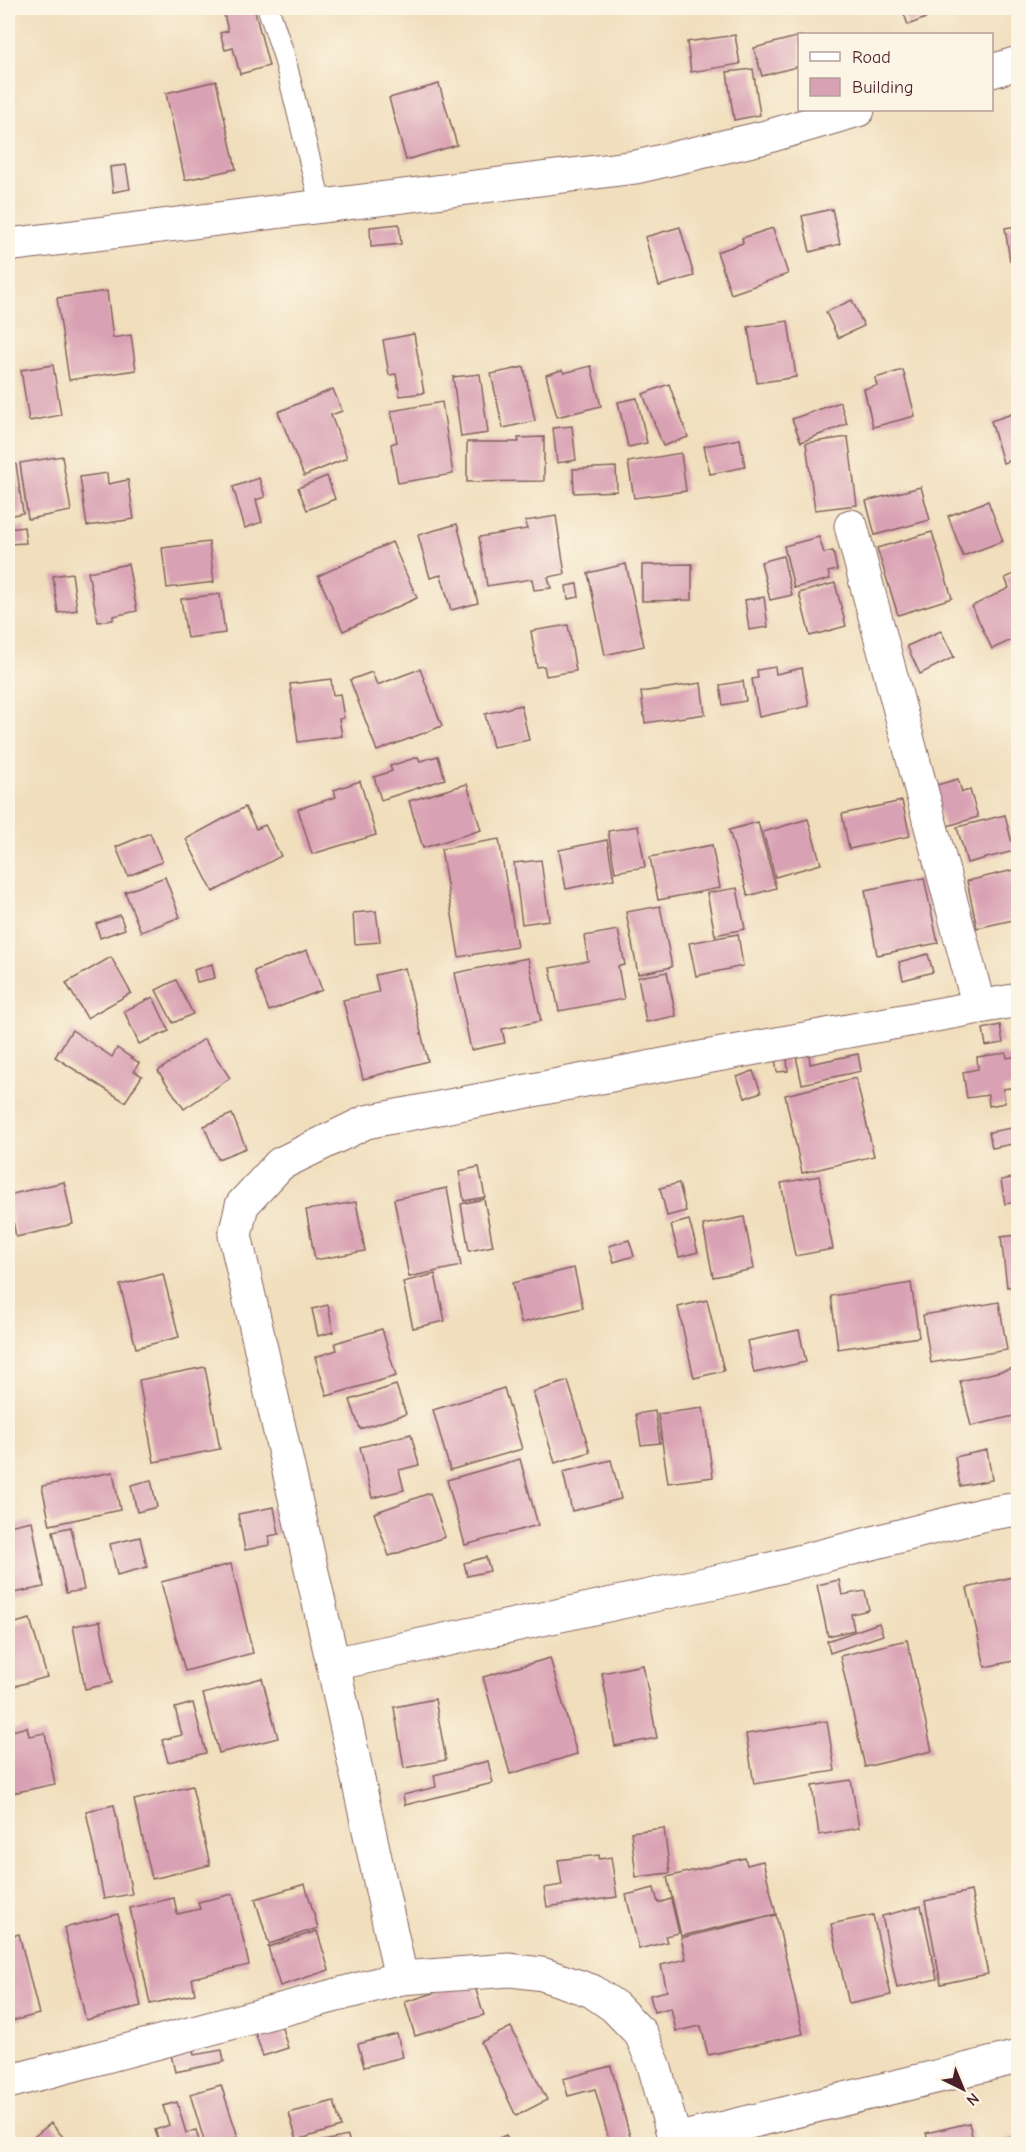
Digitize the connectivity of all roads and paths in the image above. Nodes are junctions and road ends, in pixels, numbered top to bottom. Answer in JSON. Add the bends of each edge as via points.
{"nodes":[{"id":1,"x":268,"y":8,"type":"edge"},
{"id":2,"x":1018,"y":63,"type":"edge"},
{"id":3,"x":993,"y":71,"type":"edge"},
{"id":4,"x":855,"y":111,"type":"edge"},
{"id":5,"x":321,"y":206,"type":"junction"},
{"id":6,"x":8,"y":245,"type":"edge"},
{"id":7,"x":851,"y":526,"type":"dead end"},
{"id":8,"x":1018,"y":1000,"type":"edge"},
{"id":9,"x":979,"y":1007,"type":"junction"},
{"id":10,"x":1018,"y":1509,"type":"edge"},
{"id":11,"x":333,"y":1664,"type":"junction"},
{"id":12,"x":401,"y":1978,"type":"junction"},
{"id":13,"x":1018,"y":2057,"type":"edge"},
{"id":14,"x":8,"y":2082,"type":"edge"},
{"id":15,"x":675,"y":2142,"type":"edge"}],
"edges":[{"from":1,"to":5,"type":"lane","via":[[284,56]]},
{"from":2,"to":3,"type":"street"},
{"from":4,"to":5,"type":"street","via":[[766,137],[636,167]]},
{"from":5,"to":6,"type":"street"},
{"from":7,"to":9,"type":"street"},
{"from":8,"to":9,"type":"street"},
{"from":9,"to":11,"type":"street","via":[[366,1122],[280,1164],[262,1182],[242,1205],[235,1235]]},
{"from":10,"to":11,"type":"street","via":[[747,1575]]},
{"from":11,"to":12,"type":"street"},
{"from":12,"to":14,"type":"street"},
{"from":12,"to":15,"type":"street","via":[[510,1970],[542,1974],[592,1991],[615,2007],[640,2034],[654,2065]]},
{"from":13,"to":15,"type":"street"}]}
